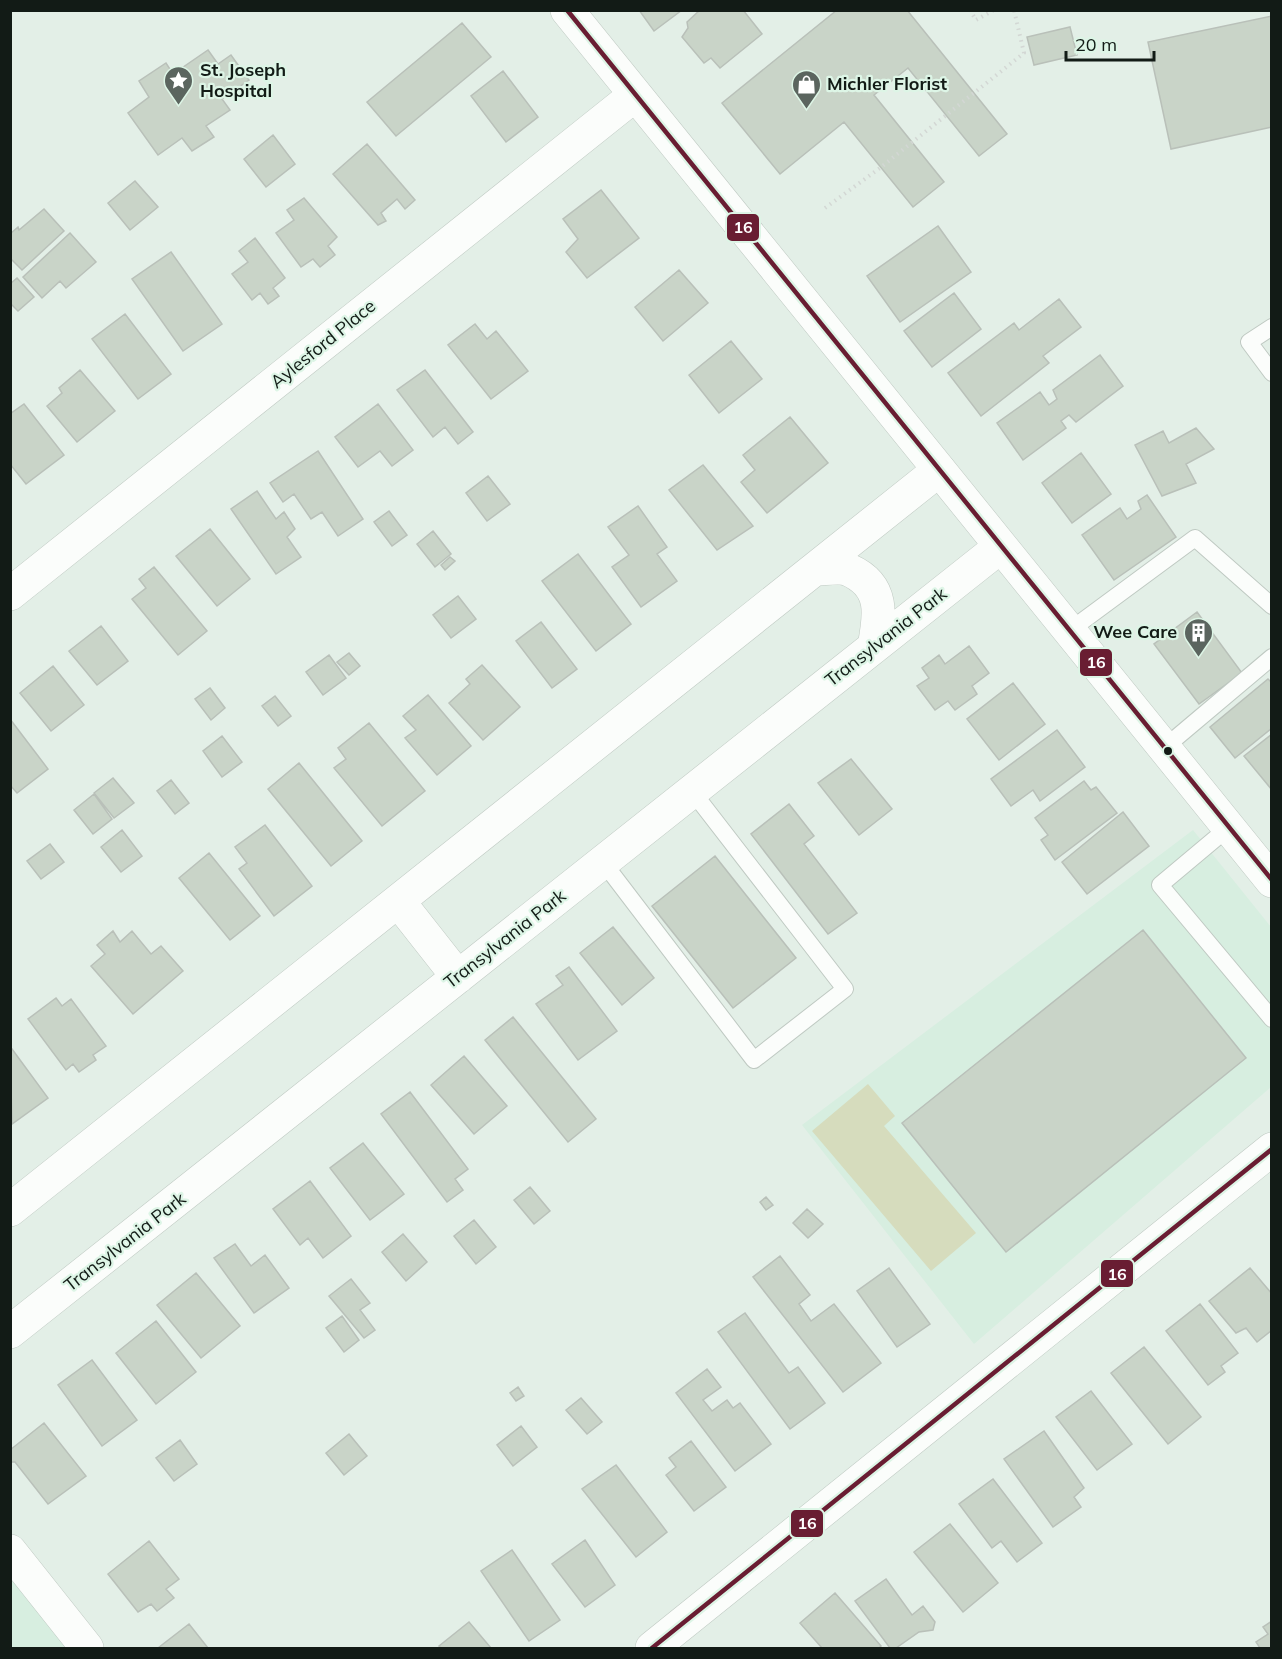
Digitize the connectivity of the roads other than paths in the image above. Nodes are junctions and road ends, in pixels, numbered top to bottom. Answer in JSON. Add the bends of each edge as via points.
{"nodes":[{"id":1,"x":567,"y":10,"type":"edge"},
{"id":2,"x":635,"y":95,"type":"junction"},
{"id":3,"x":1272,"y":327,"type":"edge"},
{"id":4,"x":1272,"y":373,"type":"edge"},
{"id":5,"x":939,"y":470,"type":"junction"},
{"id":6,"x":1000,"y":547,"type":"junction"},
{"id":7,"x":816,"y":568,"type":"junction"},
{"id":8,"x":10,"y":594,"type":"edge"},
{"id":9,"x":1272,"y":606,"type":"edge"},
{"id":10,"x":1069,"y":631,"type":"junction"},
{"id":11,"x":874,"y":647,"type":"junction"},
{"id":12,"x":1272,"y":657,"type":"edge"},
{"id":13,"x":1164,"y":748,"type":"junction"},
{"id":14,"x":692,"y":791,"type":"junction"},
{"id":15,"x":1228,"y":828,"type":"junction"},
{"id":16,"x":603,"y":862,"type":"junction"},
{"id":17,"x":1272,"y":881,"type":"edge"},
{"id":18,"x":399,"y":902,"type":"junction"},
{"id":19,"x":458,"y":977,"type":"junction"},
{"id":20,"x":1272,"y":1018,"type":"edge"},
{"id":21,"x":1272,"y":1149,"type":"edge"},
{"id":22,"x":10,"y":1210,"type":"edge"},
{"id":23,"x":10,"y":1332,"type":"edge"},
{"id":24,"x":14,"y":1562,"type":"edge"},
{"id":25,"x":87,"y":1648,"type":"edge"},
{"id":26,"x":652,"y":1648,"type":"edge"}],
"edges":[{"from":1,"to":2,"type":"street"},
{"from":2,"to":5,"type":"street"},
{"from":2,"to":8,"type":"street","name":"Aylesford Place"},
{"from":3,"to":4,"type":"lane","via":[[1249,342]]},
{"from":5,"to":6,"type":"street"},
{"from":5,"to":7,"type":"street"},
{"from":6,"to":10,"type":"street"},
{"from":6,"to":11,"type":"street","name":"Transylvania Park"},
{"from":7,"to":11,"type":"street","via":[[848,569],[872,588],[880,614]]},
{"from":7,"to":18,"type":"street"},
{"from":9,"to":10,"type":"lane","via":[[1195,538]]},
{"from":10,"to":13,"type":"street"},
{"from":11,"to":14,"type":"street","name":"Transylvania Park"},
{"from":12,"to":13,"type":"lane"},
{"from":13,"to":15,"type":"street"},
{"from":14,"to":16,"type":"street","name":"Transylvania Park"},
{"from":14,"to":16,"type":"lane","via":[[845,989],[753,1060]]},
{"from":15,"to":17,"type":"street"},
{"from":15,"to":20,"type":"lane","via":[[1160,885]]},
{"from":16,"to":19,"type":"street","name":"Transylvania Park"},
{"from":18,"to":19,"type":"street"},
{"from":18,"to":22,"type":"street"},
{"from":19,"to":23,"type":"street","name":"Transylvania Park"},
{"from":21,"to":26,"type":"street"},
{"from":24,"to":25,"type":"street"}]}
